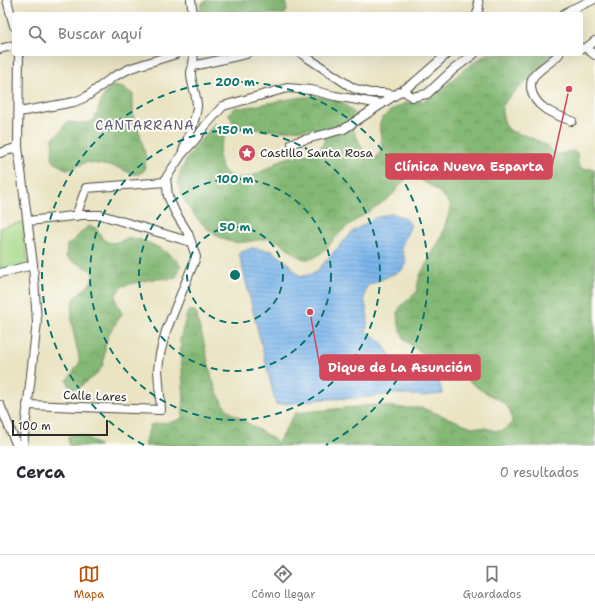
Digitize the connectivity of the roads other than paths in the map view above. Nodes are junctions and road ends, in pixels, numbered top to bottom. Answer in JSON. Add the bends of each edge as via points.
{"nodes":[{"id":1,"x":7,"y":0,"type":"edge"},
{"id":2,"x":191,"y":0,"type":"edge"},
{"id":3,"x":478,"y":0,"type":"edge"},
{"id":4,"x":593,"y":0,"type":"edge"},
{"id":5,"x":193,"y":12,"type":"edge"},
{"id":6,"x":478,"y":12,"type":"edge"},
{"id":7,"x":567,"y":12,"type":"edge"},
{"id":8,"x":12,"y":19,"type":"edge"},
{"id":9,"x":595,"y":41,"type":"edge"},
{"id":10,"x":12,"y":46,"type":"edge"},
{"id":11,"x":583,"y":48,"type":"edge"},
{"id":12,"x":0,"y":49,"type":"edge"},
{"id":13,"x":595,"y":55,"type":"edge"},
{"id":14,"x":18,"y":56,"type":"edge"},
{"id":15,"x":170,"y":56,"type":"edge"},
{"id":16,"x":194,"y":56,"type":"edge"},
{"id":17,"x":237,"y":56,"type":"edge"},
{"id":18,"x":305,"y":56,"type":"edge"},
{"id":19,"x":445,"y":56,"type":"edge"},
{"id":20,"x":471,"y":56,"type":"edge"},
{"id":21,"x":559,"y":56,"type":"edge"},
{"id":22,"x":193,"y":66,"type":"junction"},
{"id":23,"x":403,"y":90,"type":"junction"},
{"id":24,"x":395,"y":95,"type":"junction"},
{"id":25,"x":382,"y":104,"type":"junction"},
{"id":26,"x":19,"y":112,"type":"junction"},
{"id":27,"x":572,"y":121,"type":"dead end"},
{"id":28,"x":292,"y":143,"type":"dead end"},
{"id":29,"x":18,"y":148,"type":"junction"},
{"id":30,"x":0,"y":153,"type":"edge"},
{"id":31,"x":182,"y":154,"type":"junction"},
{"id":32,"x":166,"y":182,"type":"junction"},
{"id":33,"x":76,"y":216,"type":"junction"},
{"id":34,"x":28,"y":221,"type":"junction"},
{"id":35,"x":191,"y":242,"type":"junction"},
{"id":36,"x":33,"y":265,"type":"junction"},
{"id":37,"x":0,"y":273,"type":"edge"},
{"id":38,"x":27,"y":405,"type":"junction"},
{"id":39,"x":0,"y":408,"type":"edge"},
{"id":40,"x":18,"y":446,"type":"edge"},
{"id":41,"x":23,"y":446,"type":"edge"}],
"edges":[{"from":1,"to":8,"type":"street"},
{"from":2,"to":5,"type":"street"},
{"from":3,"to":6,"type":"street"},
{"from":4,"to":7,"type":"street"},
{"from":9,"to":11,"type":"street"},
{"from":10,"to":12,"type":"street"},
{"from":11,"to":13,"type":"street"},
{"from":14,"to":26,"type":"street"},
{"from":15,"to":26,"type":"street","via":[[131,68],[74,102]]},
{"from":16,"to":22,"type":"street"},
{"from":17,"to":22,"type":"street"},
{"from":18,"to":24,"type":"street","via":[[353,88],[370,93]]},
{"from":19,"to":23,"type":"street"},
{"from":20,"to":23,"type":"street","via":[[427,94],[412,97]]},
{"from":21,"to":27,"type":"street","via":[[532,78],[532,93],[544,109]]},
{"from":22,"to":31,"type":"street","via":[[191,74],[197,107]]},
{"from":23,"to":24,"type":"street"},
{"from":24,"to":25,"type":"street"},
{"from":25,"to":28,"type":"street","via":[[344,130]]},
{"from":25,"to":31,"type":"street","via":[[312,90],[287,88],[223,106]]},
{"from":26,"to":29,"type":"street"},
{"from":29,"to":30,"type":"street"},
{"from":29,"to":34,"type":"street"},
{"from":31,"to":32,"type":"street"},
{"from":32,"to":33,"type":"street","via":[[86,188]]},
{"from":32,"to":35,"type":"street","via":[[168,196]]},
{"from":33,"to":34,"type":"street"},
{"from":33,"to":35,"type":"street","via":[[101,215]]},
{"from":34,"to":36,"type":"street"},
{"from":35,"to":38,"type":"street","name":"Calle Lares","via":[[196,257],[166,331],[160,354],[158,370],[161,410]]},
{"from":36,"to":37,"type":"street"},
{"from":36,"to":38,"type":"street","via":[[37,322]]},
{"from":38,"to":41,"type":"street"},
{"from":39,"to":40,"type":"street"}]}
